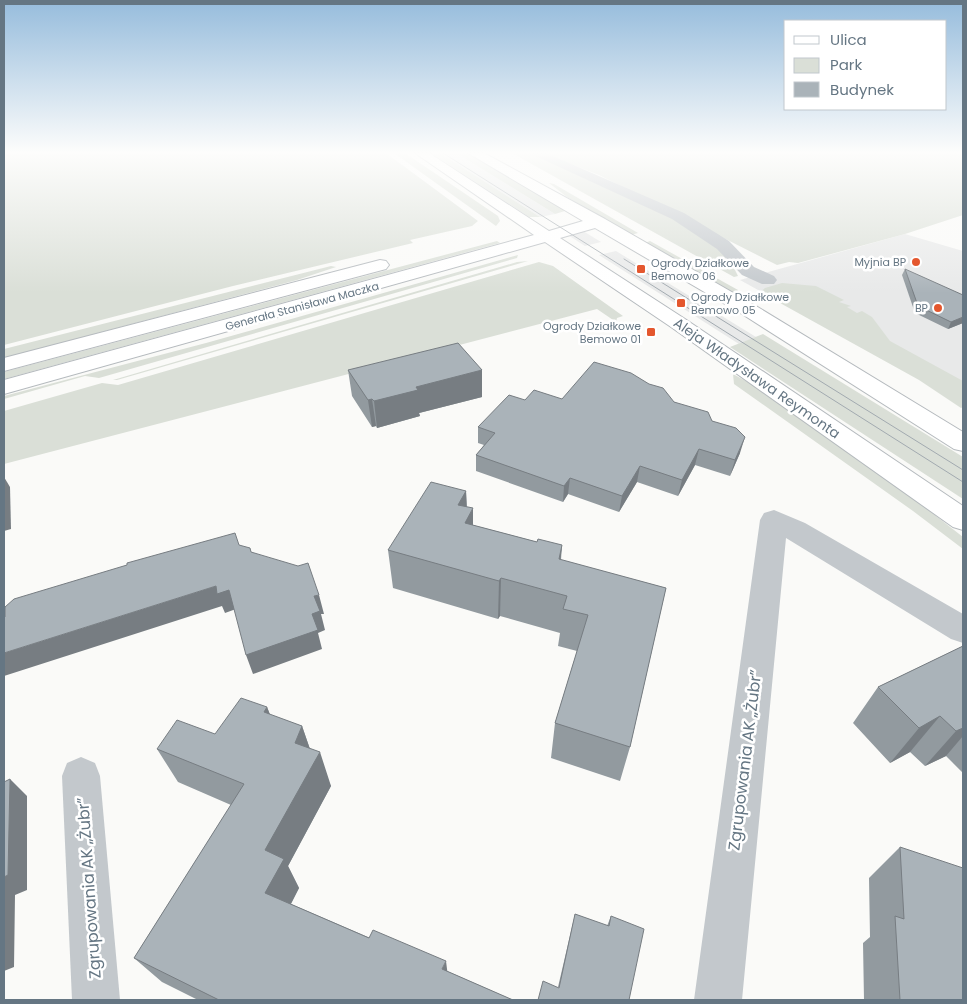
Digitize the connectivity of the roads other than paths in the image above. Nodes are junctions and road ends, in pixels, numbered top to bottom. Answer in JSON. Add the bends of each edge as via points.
{"nodes":[{"id":1,"x":492,"y":200,"type":"edge"},
{"id":2,"x":559,"y":200,"type":"edge"},
{"id":3,"x":642,"y":200,"type":"edge"},
{"id":4,"x":592,"y":218,"type":"junction"},
{"id":5,"x":541,"y":232,"type":"junction"},
{"id":6,"x":768,"y":280,"type":"dead end"},
{"id":7,"x":4,"y":365,"type":"edge"},
{"id":8,"x":4,"y":387,"type":"edge"},
{"id":9,"x":963,"y":443,"type":"edge"},
{"id":10,"x":963,"y":520,"type":"edge"},
{"id":11,"x":963,"y":630,"type":"edge"},
{"id":12,"x":81,"y":776,"type":"dead end"},
{"id":13,"x":96,"y":1000,"type":"edge"},
{"id":14,"x":718,"y":1000,"type":"edge"}],
"edges":[{"from":1,"to":5,"type":"main road","name":"Aleja Władysława Reymonta"},
{"from":2,"to":4,"type":"main road"},
{"from":3,"to":6,"type":"street","via":[[678,216],[723,244],[748,270]]},
{"from":4,"to":5,"type":"main road","name":"Generała Stanisława Maczka"},
{"from":4,"to":9,"type":"main road","via":[[803,342]]},
{"from":5,"to":7,"type":"main road","name":"Generała Stanisława Maczka"},
{"from":5,"to":8,"type":"main road","name":"Generała Stanisława Maczka"},
{"from":5,"to":10,"type":"main road","name":"Aleja Władysława Reymonta"},
{"from":11,"to":14,"type":"street","name":"Zgrupowania AK „Żubr”","via":[[774,520]]},
{"from":12,"to":13,"type":"street","name":"Zgrupowania AK „Żubr”"}]}
